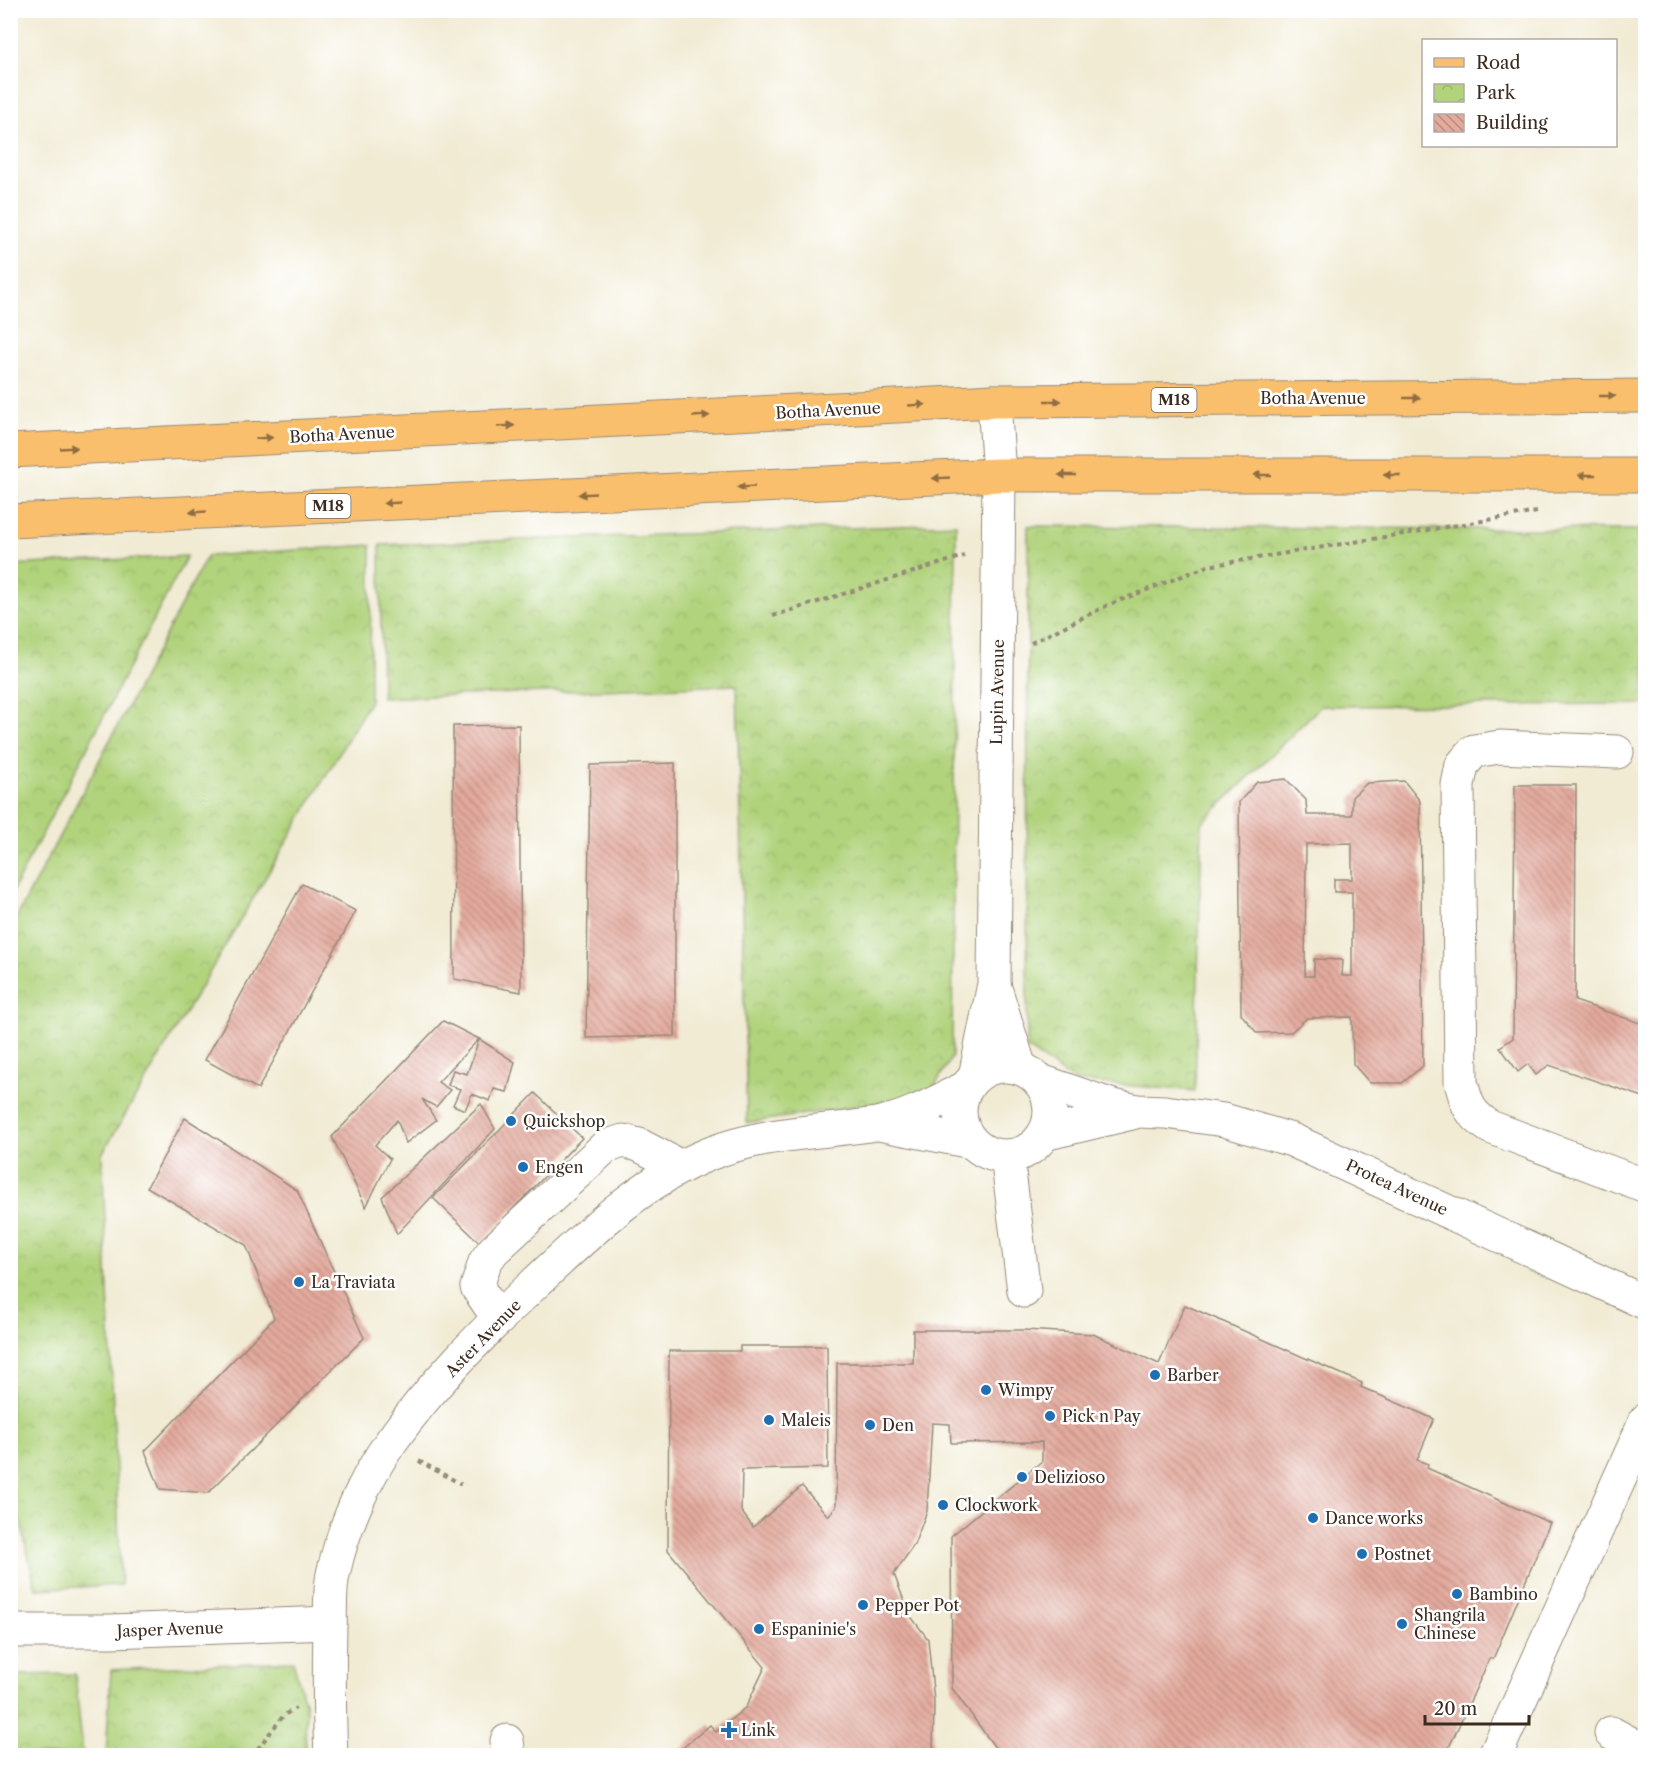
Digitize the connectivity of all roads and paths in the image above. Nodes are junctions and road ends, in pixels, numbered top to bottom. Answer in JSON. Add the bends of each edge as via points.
{"nodes":[{"id":1,"x":1646,"y":396,"type":"edge"},
{"id":2,"x":994,"y":401,"type":"junction"},
{"id":3,"x":10,"y":451,"type":"edge"},
{"id":4,"x":999,"y":475,"type":"junction"},
{"id":5,"x":1646,"y":475,"type":"edge"},
{"id":6,"x":1538,"y":511,"type":"dead end"},
{"id":7,"x":10,"y":521,"type":"edge"},
{"id":8,"x":998,"y":546,"type":"junction"},
{"id":9,"x":772,"y":616,"type":"dead end"},
{"id":10,"x":997,"y":660,"type":"junction"},
{"id":11,"x":1617,"y":752,"type":"dead end"},
{"id":12,"x":994,"y":984,"type":"junction"},
{"id":13,"x":1029,"y":1074,"type":"junction"},
{"id":14,"x":971,"y":1082,"type":"junction"},
{"id":15,"x":1137,"y":1111,"type":"junction"},
{"id":16,"x":878,"y":1124,"type":"junction"},
{"id":17,"x":1044,"y":1134,"type":"junction"},
{"id":18,"x":972,"y":1142,"type":"junction"},
{"id":19,"x":1007,"y":1156,"type":"junction"},
{"id":20,"x":681,"y":1167,"type":"junction"},
{"id":21,"x":1646,"y":1186,"type":"edge"},
{"id":22,"x":1024,"y":1291,"type":"dead end"},
{"id":23,"x":1646,"y":1303,"type":"edge"},
{"id":24,"x":499,"y":1319,"type":"junction"},
{"id":25,"x":1646,"y":1420,"type":"edge"},
{"id":26,"x":389,"y":1445,"type":"junction"},
{"id":27,"x":461,"y":1484,"type":"dead end"},
{"id":28,"x":330,"y":1623,"type":"junction"},
{"id":29,"x":10,"y":1631,"type":"edge"},
{"id":30,"x":328,"y":1689,"type":"junction"},
{"id":31,"x":1611,"y":1733,"type":"dead end"},
{"id":32,"x":1646,"y":1744,"type":"edge"},
{"id":33,"x":252,"y":1755,"type":"edge"},
{"id":34,"x":331,"y":1755,"type":"edge"},
{"id":35,"x":1495,"y":1755,"type":"edge"}],
"edges":[{"from":2,"to":1,"type":"main road","name":"Botha Avenue","number":"M18","one_way":true},
{"from":3,"to":2,"type":"main road","name":"Botha Avenue","number":"M18","one_way":true},
{"from":2,"to":4,"type":"street","name":"Lupin Avenue"},
{"from":5,"to":4,"type":"main road","number":"M18","one_way":true},
{"from":4,"to":7,"type":"main road","number":"M18","one_way":true},
{"from":4,"to":8,"type":"street","name":"Lupin Avenue"},
{"from":6,"to":10,"type":"path","via":[[1208,566],[1108,605]]},
{"from":8,"to":9,"type":"path"},
{"from":8,"to":10,"type":"street","name":"Lupin Avenue"},
{"from":10,"to":12,"type":"street","name":"Lupin Avenue"},
{"from":11,"to":21,"type":"street","via":[[1500,747],[1474,751],[1462,765],[1458,785],[1461,1082],[1467,1106],[1490,1127]]},
{"from":12,"to":13,"type":"street","name":"Lupin Avenue"},
{"from":12,"to":14,"type":"street","name":"Lupin Avenue"},
{"from":13,"to":14,"type":"street","via":[[998,1066],[986,1069]]},
{"from":13,"to":15,"type":"street","name":"Protea Avenue","via":[[1084,1098]]},
{"from":13,"to":17,"type":"street","via":[[1045,1089],[1050,1112]]},
{"from":14,"to":16,"type":"street","name":"Aster Avenue","via":[[916,1111]]},
{"from":14,"to":18,"type":"street","via":[[960,1109],[965,1132]]},
{"from":15,"to":17,"type":"street","name":"Protea Avenue"},
{"from":15,"to":23,"type":"street","name":"Protea Avenue","via":[[1224,1120],[1292,1140]]},
{"from":16,"to":18,"type":"street","name":"Aster Avenue"},
{"from":16,"to":20,"type":"street","name":"Aster Avenue","via":[[775,1135],[711,1153]]},
{"from":17,"to":19,"type":"street","via":[[1028,1150]]},
{"from":18,"to":19,"type":"street","via":[[994,1155]]},
{"from":19,"to":22,"type":"street"},
{"from":20,"to":24,"type":"street","name":"Aster Avenue","via":[[615,1209]]},
{"from":20,"to":24,"type":"street","via":[[639,1145],[623,1142],[606,1147],[485,1262],[477,1287]]},
{"from":24,"to":26,"type":"street","name":"Aster Avenue"},
{"from":25,"to":35,"type":"street"},
{"from":26,"to":27,"type":"path"},
{"from":26,"to":28,"type":"street","name":"Aster Avenue","via":[[367,1482],[344,1539],[334,1570]]},
{"from":28,"to":29,"type":"street","name":"Jasper Avenue"},
{"from":28,"to":30,"type":"street","name":"Aster Avenue"},
{"from":30,"to":33,"type":"path","via":[[284,1715]]},
{"from":30,"to":34,"type":"street","name":"Aster Avenue"},
{"from":31,"to":32,"type":"street","via":[[1639,1748]]}]}
